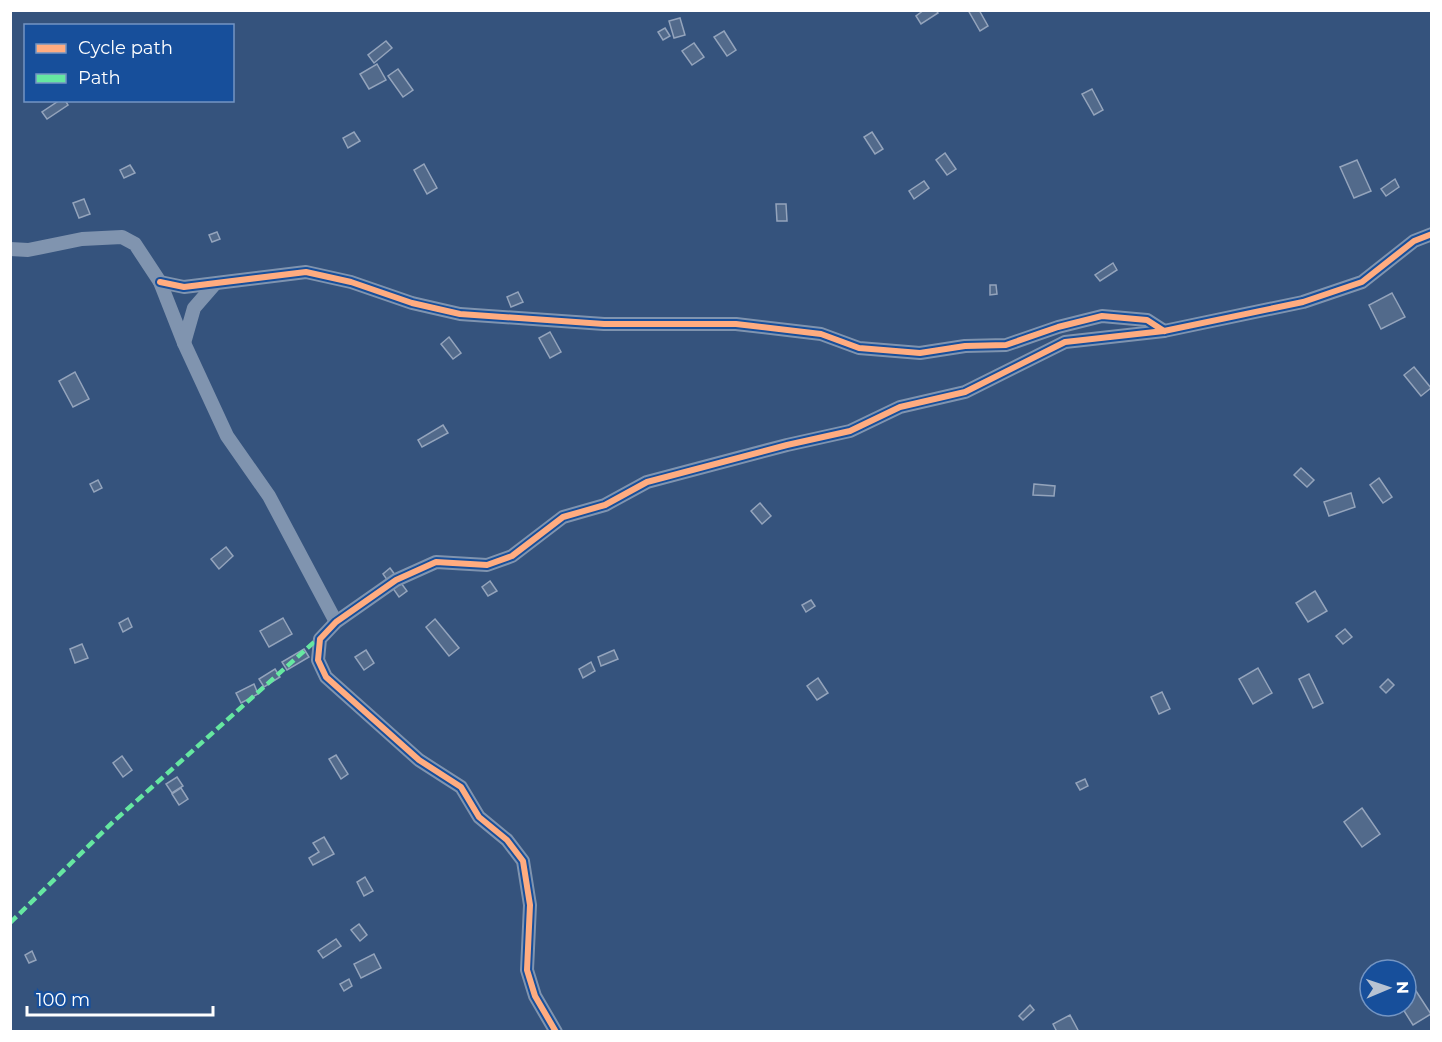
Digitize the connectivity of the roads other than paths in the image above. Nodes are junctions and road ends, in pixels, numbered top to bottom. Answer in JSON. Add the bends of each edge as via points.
{"nodes":[{"id":1,"x":1431,"y":234,"type":"edge"},
{"id":2,"x":10,"y":249,"type":"edge"},
{"id":3,"x":160,"y":282,"type":"junction"},
{"id":4,"x":214,"y":285,"type":"junction"},
{"id":5,"x":1164,"y":331,"type":"junction"},
{"id":6,"x":184,"y":343,"type":"junction"},
{"id":7,"x":336,"y":622,"type":"junction"},
{"id":8,"x":556,"y":1032,"type":"edge"}],
"edges":[{"from":1,"to":5,"type":"street","via":[[1414,242],[1362,282],[1303,302]]},
{"from":2,"to":3,"type":"street","via":[[123,237],[135,244]]},
{"from":3,"to":4,"type":"street","via":[[184,287]]},
{"from":3,"to":6,"type":"street"},
{"from":4,"to":5,"type":"street","via":[[306,272],[460,314],[604,324],[736,324],[821,334],[859,348],[920,353],[1006,345],[1102,316],[1147,320]]},
{"from":4,"to":6,"type":"street","via":[[194,308]]},
{"from":5,"to":7,"type":"street","via":[[1065,342],[965,392],[900,406],[850,431],[647,482],[605,505],[563,517],[512,556],[487,565],[436,562],[396,580]]},
{"from":6,"to":7,"type":"street","via":[[227,436],[269,496]]},
{"from":7,"to":8,"type":"street","via":[[320,639],[318,660],[326,677],[419,759],[461,788],[478,817],[507,840],[523,861],[530,905],[527,970],[535,996]]}]}
